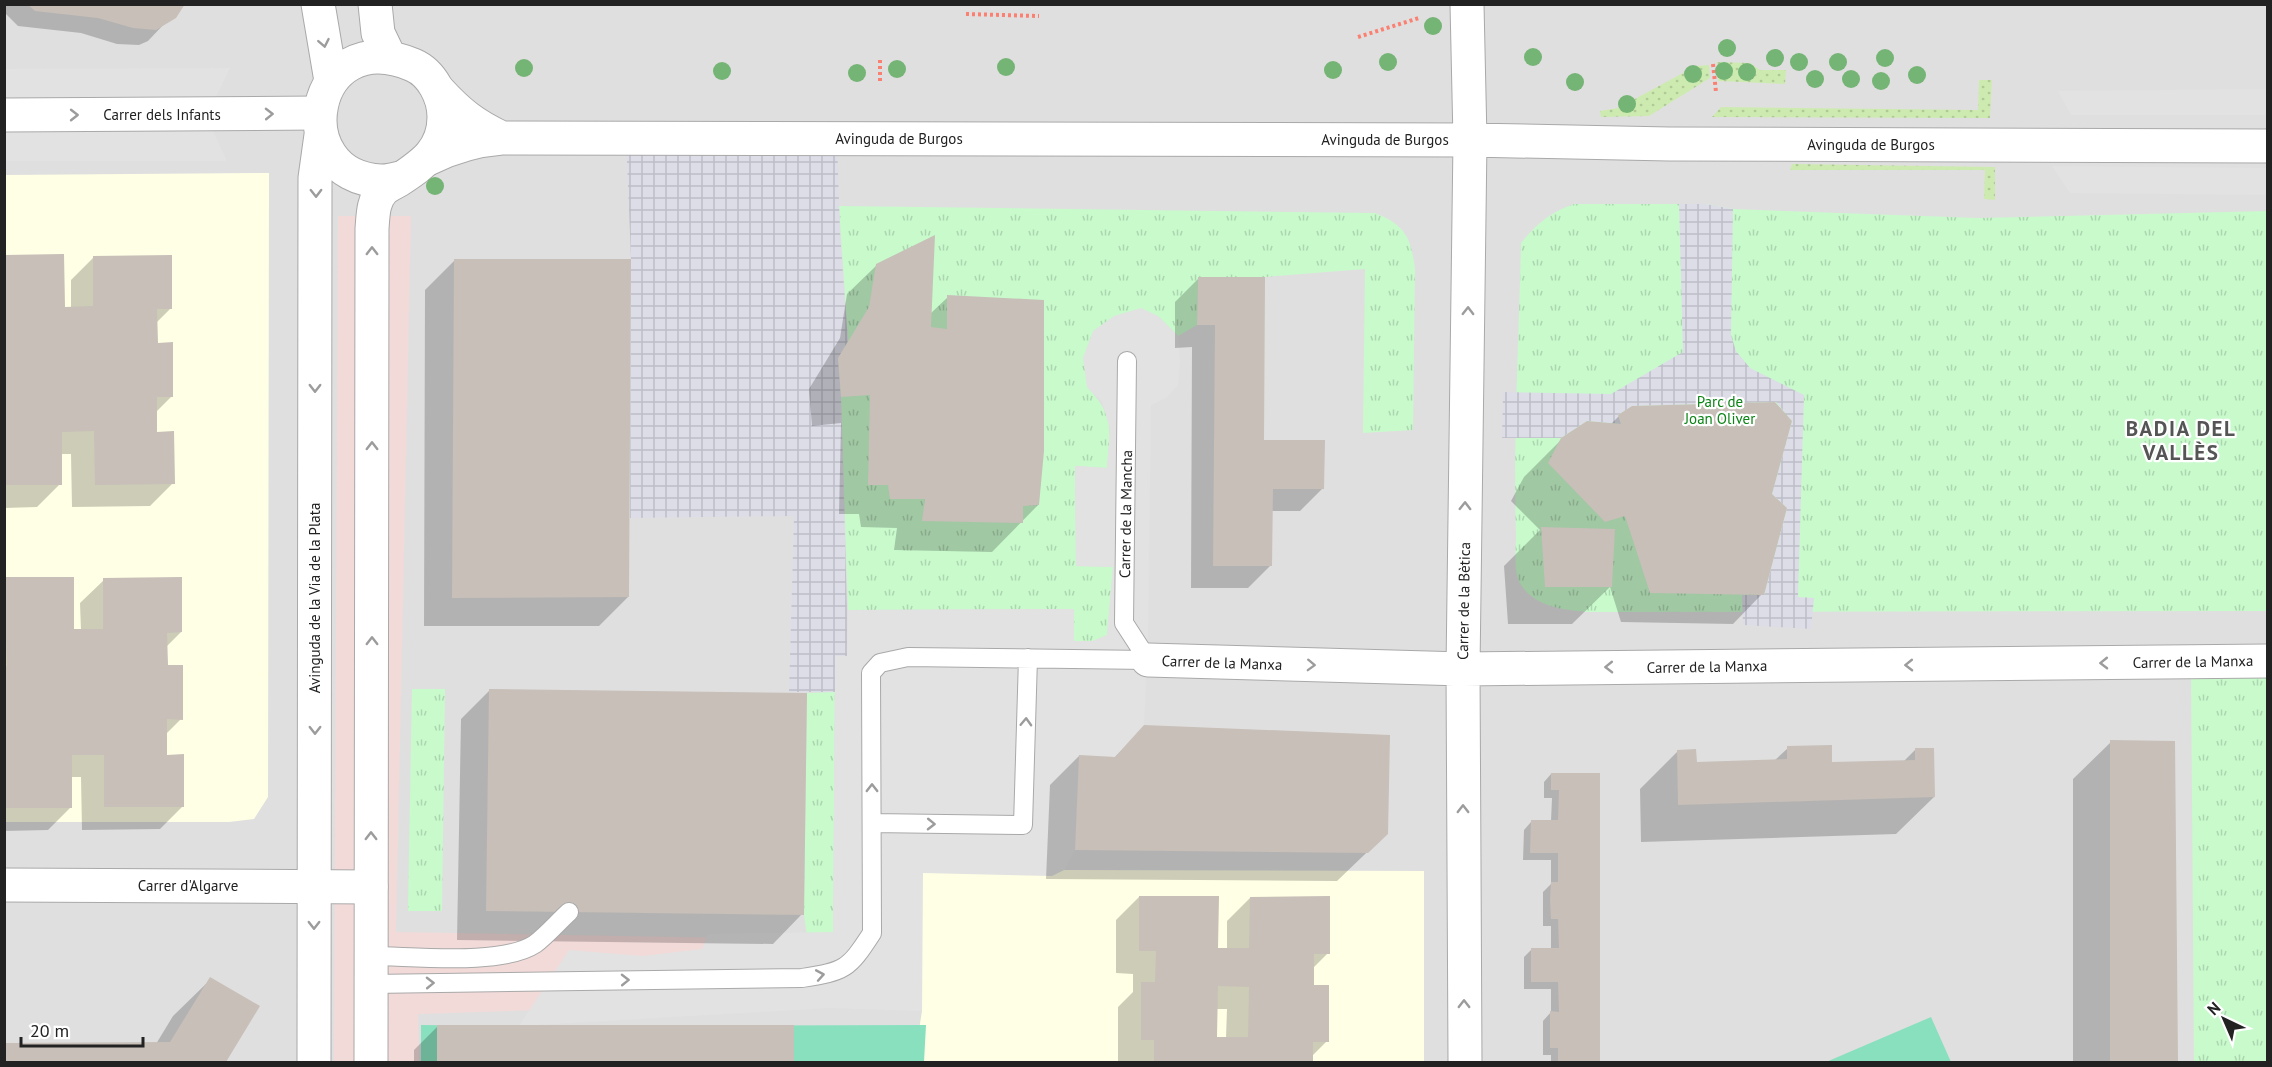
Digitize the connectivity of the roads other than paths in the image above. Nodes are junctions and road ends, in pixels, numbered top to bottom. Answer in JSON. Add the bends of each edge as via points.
{"nodes":[{"id":1,"x":318,"y":4,"type":"edge"},
{"id":2,"x":375,"y":4,"type":"edge"},
{"id":3,"x":1467,"y":4,"type":"edge"},
{"id":4,"x":389,"y":56,"type":"junction"},
{"id":5,"x":331,"y":81,"type":"junction"},
{"id":6,"x":438,"y":90,"type":"junction"},
{"id":7,"x":4,"y":115,"type":"edge"},
{"id":8,"x":320,"y":124,"type":"junction"},
{"id":9,"x":502,"y":138,"type":"junction"},
{"id":10,"x":1470,"y":140,"type":"junction"},
{"id":11,"x":2268,"y":146,"type":"edge"},
{"id":12,"x":430,"y":158,"type":"junction"},
{"id":13,"x":403,"y":177,"type":"junction"},
{"id":14,"x":1128,"y":361,"type":"dead end"},
{"id":15,"x":1028,"y":658,"type":"junction"},
{"id":16,"x":1148,"y":660,"type":"junction"},
{"id":17,"x":2268,"y":661,"type":"edge"},
{"id":18,"x":1463,"y":669,"type":"junction"},
{"id":19,"x":872,"y":823,"type":"junction"},
{"id":20,"x":4,"y":885,"type":"edge"},
{"id":21,"x":314,"y":886,"type":"junction"},
{"id":22,"x":371,"y":887,"type":"junction"},
{"id":23,"x":569,"y":912,"type":"dead end"},
{"id":24,"x":371,"y":970,"type":"junction"},
{"id":25,"x":314,"y":1062,"type":"edge"},
{"id":26,"x":371,"y":1062,"type":"edge"},
{"id":27,"x":1465,"y":1062,"type":"edge"}],
"edges":[{"from":1,"to":5,"type":"street","one_way":true},
{"from":2,"to":4,"type":"street","via":[[378,33]]},
{"from":3,"to":10,"type":"street","name":"Carrer de la Bètica"},
{"from":4,"to":5,"type":"street","via":[[367,57],[347,66]]},
{"from":4,"to":6,"type":"street","via":[[416,66]]},
{"from":5,"to":8,"type":"street","via":[[325,92]]},
{"from":6,"to":9,"type":"street","name":"Avinguda de Burgos","via":[[458,112]]},
{"from":6,"to":12,"type":"street","via":[[444,118],[441,140]]},
{"from":7,"to":8,"type":"street","name":"Carrer dels Infants","one_way":true},
{"from":8,"to":13,"type":"street","via":[[327,150],[341,166],[361,177],[382,181]]},
{"from":8,"to":21,"type":"street","name":"Avinguda de la Via de la Plata","one_way":true,"via":[[315,178]]},
{"from":9,"to":10,"type":"street","name":"Avinguda de Burgos"},
{"from":9,"to":12,"type":"street","name":"Avinguda de Burgos","via":[[452,147]]},
{"from":10,"to":11,"type":"street","name":"Avinguda de Burgos"},
{"from":18,"to":10,"type":"street","name":"Carrer de la Bètica","one_way":true},
{"from":12,"to":13,"type":"street"},
{"from":22,"to":13,"type":"street","one_way":true,"via":[[372,229],[374,206],[383,191]]},
{"from":14,"to":16,"type":"lane","name":"Carrer de la Mancha","via":[[1124,623]]},
{"from":15,"to":16,"type":"lane"},
{"from":19,"to":15,"type":"lane","one_way":true,"via":[[871,673],[880,663],[908,657]]},
{"from":19,"to":15,"type":"lane","one_way":true,"via":[[1023,825]]},
{"from":16,"to":18,"type":"street","name":"Carrer de la Manxa","one_way":true},
{"from":17,"to":18,"type":"street","name":"Carrer de la Manxa","one_way":true},
{"from":27,"to":18,"type":"street","name":"Carrer de la Bètica","one_way":true},
{"from":24,"to":19,"type":"lane","one_way":true,"via":[[802,978],[837,972],[856,958],[872,933]]},
{"from":20,"to":21,"type":"street","name":"Carrer d'Algarve"},
{"from":21,"to":22,"type":"street","name":"Carrer d'Algarve"},
{"from":21,"to":25,"type":"street","name":"Avinguda de la Via de la Plata","one_way":true},
{"from":22,"to":24,"type":"street"},
{"from":23,"to":24,"type":"lane","via":[[535,944],[516,953]]},
{"from":24,"to":26,"type":"street"}]}
